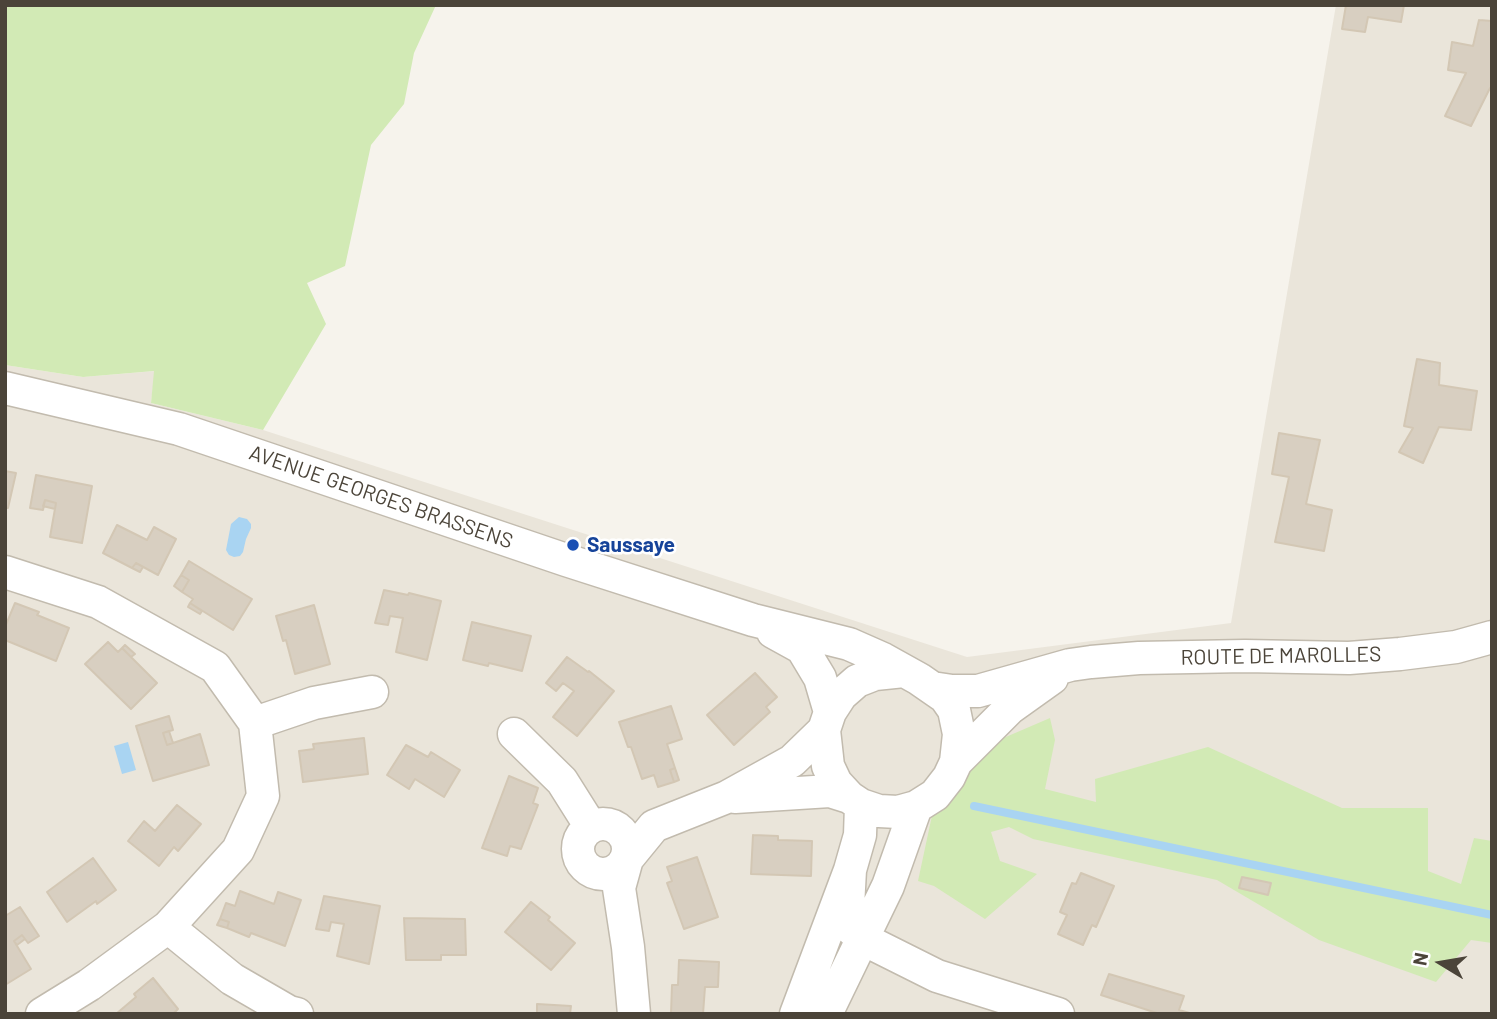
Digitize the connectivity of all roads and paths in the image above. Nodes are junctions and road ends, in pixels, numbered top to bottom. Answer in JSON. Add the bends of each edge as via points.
{"nodes":[{"id":1,"x":5,"y":388,"type":"edge"},
{"id":2,"x":5,"y":572,"type":"edge"},
{"id":3,"x":752,"y":620,"type":"junction"},
{"id":4,"x":1492,"y":637,"type":"edge"},
{"id":5,"x":1070,"y":665,"type":"junction"},
{"id":6,"x":904,"y":671,"type":"junction"},
{"id":7,"x":932,"y":688,"type":"junction"},
{"id":8,"x":372,"y":692,"type":"dead end"},
{"id":9,"x":827,"y":721,"type":"junction"},
{"id":10,"x":255,"y":723,"type":"junction"},
{"id":11,"x":514,"y":734,"type":"dead end"},
{"id":12,"x":956,"y":762,"type":"junction"},
{"id":13,"x":727,"y":797,"type":"junction"},
{"id":14,"x":855,"y":801,"type":"junction"},
{"id":15,"x":916,"y":807,"type":"junction"},
{"id":16,"x":591,"y":827,"type":"dead end"},
{"id":17,"x":850,"y":870,"type":"junction"},
{"id":18,"x":168,"y":928,"type":"junction"},
{"id":19,"x":863,"y":939,"type":"junction"},
{"id":20,"x":42,"y":1014,"type":"edge"},
{"id":21,"x":296,"y":1014,"type":"edge"},
{"id":22,"x":634,"y":1014,"type":"edge"},
{"id":23,"x":796,"y":1014,"type":"edge"},
{"id":24,"x":825,"y":1014,"type":"edge"},
{"id":25,"x":1058,"y":1014,"type":"edge"}],
"edges":[{"from":1,"to":3,"type":"street","name":"AVENUE GEORGES BRASSENS","via":[[179,429]]},
{"from":2,"to":10,"type":"street","via":[[98,601],[215,667]]},
{"from":3,"to":6,"type":"street","name":"AVENUE GEORGES BRASSENS","via":[[849,644]]},
{"from":3,"to":9,"type":"street","name":"AVENUE GEORGES BRASSENS","via":[[802,648],[820,678]]},
{"from":4,"to":5,"type":"street","name":"ROUTE DE MAROLLES","via":[[1456,646],[1349,658],[1152,658]]},
{"from":5,"to":7,"type":"street","name":"ROUTE DE MAROLLES","via":[[978,691]]},
{"from":5,"to":12,"type":"street","via":[[1010,708]]},
{"from":6,"to":7,"type":"street"},
{"from":6,"to":9,"type":"street","via":[[857,681],[841,695]]},
{"from":7,"to":12,"type":"street","via":[[954,710],[959,734]]},
{"from":8,"to":10,"type":"street","via":[[314,703]]},
{"from":9,"to":13,"type":"street","via":[[792,761]]},
{"from":9,"to":14,"type":"street","via":[[828,766],[836,783]]},
{"from":10,"to":18,"type":"street","via":[[263,796],[238,850]]},
{"from":11,"to":16,"type":"street","via":[[562,781]]},
{"from":12,"to":15,"type":"street","via":[[935,795]]},
{"from":13,"to":14,"type":"street","via":[[830,791]]},
{"from":13,"to":22,"type":"street","via":[[654,826],[627,859],[619,888]]},
{"from":14,"to":15,"type":"street","via":[[879,811]]},
{"from":14,"to":17,"type":"street","via":[[860,835]]},
{"from":15,"to":19,"type":"street"},
{"from":17,"to":19,"type":"street","via":[[847,925]]},
{"from":17,"to":23,"type":"street"},
{"from":18,"to":20,"type":"street"},
{"from":18,"to":21,"type":"street","via":[[232,979]]},
{"from":19,"to":24,"type":"street"},
{"from":19,"to":25,"type":"street","via":[[937,976]]}]}
